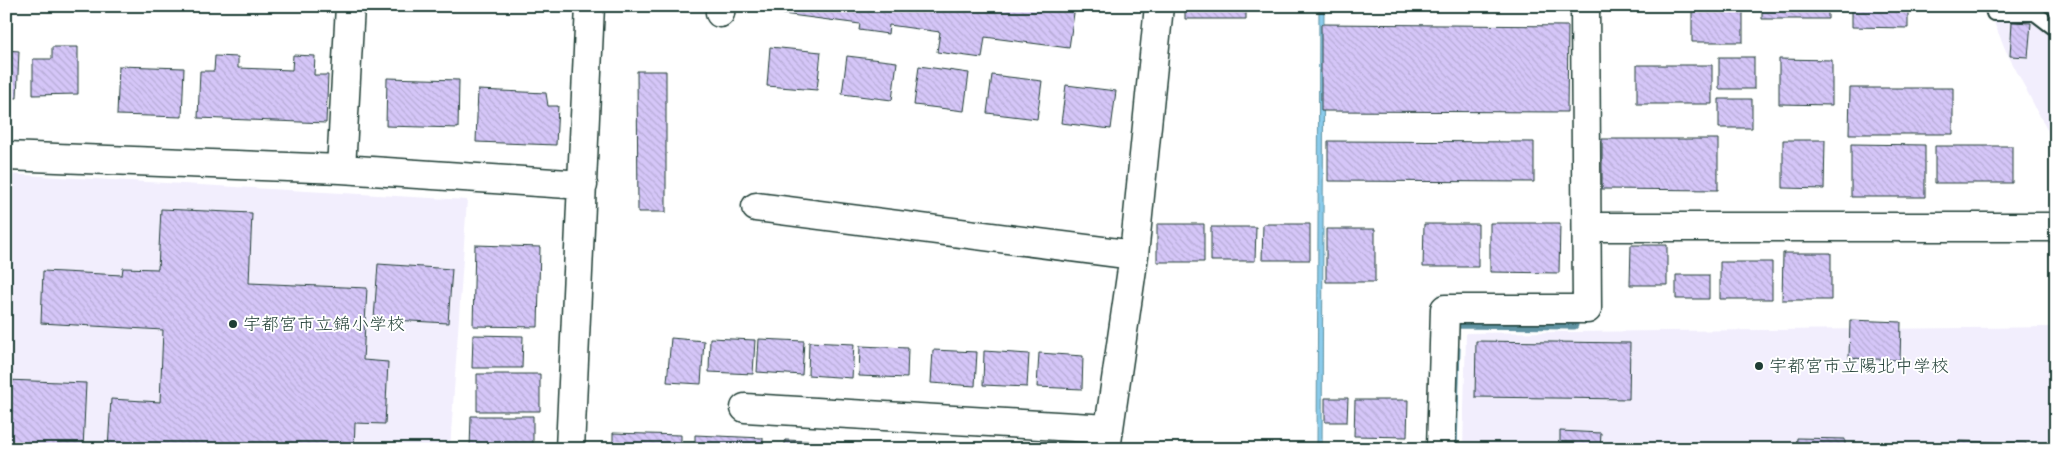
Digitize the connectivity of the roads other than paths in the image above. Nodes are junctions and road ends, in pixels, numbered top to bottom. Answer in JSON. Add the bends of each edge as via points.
{"nodes":[{"id":1,"x":350,"y":6,"type":"edge"},
{"id":2,"x":590,"y":6,"type":"edge"},
{"id":3,"x":1159,"y":6,"type":"edge"},
{"id":4,"x":1585,"y":6,"type":"edge"},
{"id":5,"x":1992,"y":6,"type":"edge"},
{"id":6,"x":2052,"y":26,"type":"dead end"},
{"id":7,"x":6,"y":156,"type":"edge"},
{"id":8,"x":341,"y":169,"type":"junction"},
{"id":9,"x":583,"y":185,"type":"junction"},
{"id":10,"x":756,"y":207,"type":"dead end"},
{"id":11,"x":1588,"y":227,"type":"junction"},
{"id":12,"x":2056,"y":227,"type":"edge"},
{"id":13,"x":1134,"y":255,"type":"junction"},
{"id":14,"x":745,"y":408,"type":"dead end"},
{"id":15,"x":1108,"y":439,"type":"edge"},
{"id":16,"x":570,"y":449,"type":"edge"},
{"id":17,"x":1441,"y":449,"type":"edge"}],
"edges":[{"from":1,"to":8,"type":"street"},
{"from":2,"to":9,"type":"street"},
{"from":3,"to":13,"type":"street"},
{"from":4,"to":11,"type":"street"},
{"from":5,"to":6,"type":"lane","via":[[1994,13],[2035,13]]},
{"from":7,"to":8,"type":"street"},
{"from":8,"to":9,"type":"street"},
{"from":9,"to":16,"type":"street"},
{"from":10,"to":13,"type":"street"},
{"from":11,"to":12,"type":"street"},
{"from":11,"to":17,"type":"street","via":[[1587,309],[1445,309]]},
{"from":13,"to":15,"type":"street"},
{"from":14,"to":15,"type":"street"}]}
